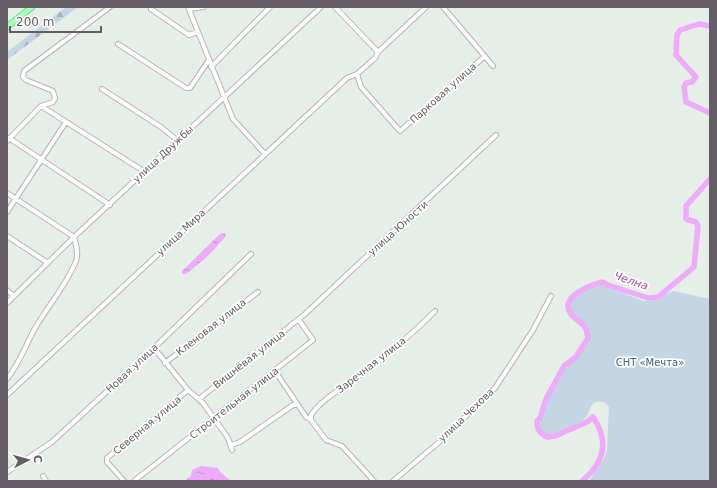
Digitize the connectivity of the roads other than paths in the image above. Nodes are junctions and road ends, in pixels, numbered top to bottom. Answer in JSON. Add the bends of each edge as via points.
{"nodes":[{"id":1,"x":32,"y":7,"type":"edge"},
{"id":2,"x":110,"y":7,"type":"edge"},
{"id":3,"x":204,"y":7,"type":"edge"},
{"id":4,"x":270,"y":7,"type":"edge"},
{"id":5,"x":321,"y":7,"type":"edge"},
{"id":6,"x":335,"y":7,"type":"edge"},
{"id":7,"x":426,"y":7,"type":"edge"},
{"id":8,"x":443,"y":7,"type":"edge"},
{"id":9,"x":189,"y":8,"type":"edge"},
{"id":10,"x":151,"y":9,"type":"dead end"},
{"id":11,"x":7,"y":27,"type":"edge"},
{"id":12,"x":198,"y":32,"type":"junction"},
{"id":13,"x":118,"y":44,"type":"dead end"},
{"id":14,"x":378,"y":52,"type":"junction"},
{"id":15,"x":485,"y":56,"type":"junction"},
{"id":16,"x":209,"y":60,"type":"junction"},
{"id":17,"x":493,"y":66,"type":"dead end"},
{"id":18,"x":211,"y":67,"type":"junction"},
{"id":19,"x":357,"y":74,"type":"junction"},
{"id":20,"x":102,"y":89,"type":"dead end"},
{"id":21,"x":224,"y":99,"type":"junction"},
{"id":22,"x":40,"y":106,"type":"junction"},
{"id":23,"x":66,"y":122,"type":"junction"},
{"id":24,"x":496,"y":135,"type":"dead end"},
{"id":25,"x":8,"y":139,"type":"edge"},
{"id":26,"x":178,"y":141,"type":"junction"},
{"id":27,"x":265,"y":154,"type":"junction"},
{"id":28,"x":41,"y":160,"type":"junction"},
{"id":29,"x":145,"y":172,"type":"junction"},
{"id":30,"x":7,"y":193,"type":"edge"},
{"id":31,"x":16,"y":199,"type":"junction"},
{"id":32,"x":110,"y":205,"type":"junction"},
{"id":33,"x":7,"y":212,"type":"edge"},
{"id":34,"x":7,"y":236,"type":"edge"},
{"id":35,"x":74,"y":237,"type":"junction"},
{"id":36,"x":251,"y":254,"type":"dead end"},
{"id":37,"x":48,"y":263,"type":"junction"},
{"id":38,"x":7,"y":290,"type":"edge"},
{"id":39,"x":258,"y":292,"type":"dead end"},
{"id":40,"x":14,"y":296,"type":"junction"},
{"id":41,"x":551,"y":296,"type":"dead end"},
{"id":42,"x":7,"y":303,"type":"edge"},
{"id":43,"x":435,"y":311,"type":"dead end"},
{"id":44,"x":299,"y":320,"type":"junction"},
{"id":45,"x":154,"y":348,"type":"junction"},
{"id":46,"x":165,"y":363,"type":"junction"},
{"id":47,"x":275,"y":370,"type":"junction"},
{"id":48,"x":7,"y":379,"type":"edge"},
{"id":49,"x":188,"y":390,"type":"junction"},
{"id":50,"x":7,"y":395,"type":"edge"},
{"id":51,"x":199,"y":399,"type":"junction"},
{"id":52,"x":298,"y":405,"type":"junction"},
{"id":53,"x":213,"y":419,"type":"junction"},
{"id":54,"x":311,"y":420,"type":"junction"},
{"id":55,"x":230,"y":445,"type":"junction"},
{"id":56,"x":232,"y":450,"type":"dead end"},
{"id":57,"x":7,"y":472,"type":"edge"},
{"id":58,"x":42,"y":476,"type":"dead end"},
{"id":59,"x":46,"y":481,"type":"edge"},
{"id":60,"x":124,"y":481,"type":"edge"},
{"id":61,"x":134,"y":481,"type":"edge"},
{"id":62,"x":374,"y":481,"type":"edge"},
{"id":63,"x":393,"y":481,"type":"edge"}],
"edges":[{"from":1,"to":11,"type":"main road"},
{"from":2,"to":22,"type":"street","via":[[24,71],[26,80],[55,94],[53,102]]},
{"from":3,"to":9,"type":"street"},
{"from":4,"to":18,"type":"street"},
{"from":5,"to":21,"type":"street","name":"улица Дружбы"},
{"from":6,"to":14,"type":"street"},
{"from":7,"to":14,"type":"street","name":"улица Мира"},
{"from":8,"to":15,"type":"street"},
{"from":9,"to":12,"type":"street"},
{"from":10,"to":12,"type":"street","via":[[189,35]]},
{"from":12,"to":16,"type":"street"},
{"from":13,"to":16,"type":"street","via":[[186,88],[190,88]]},
{"from":14,"to":19,"type":"street","name":"улица Мира"},
{"from":15,"to":17,"type":"street"},
{"from":15,"to":19,"type":"street","name":"Парковая улица","via":[[400,131],[362,87]]},
{"from":16,"to":18,"type":"street"},
{"from":18,"to":21,"type":"street"},
{"from":19,"to":27,"type":"street","name":"улица Мира","via":[[347,78]]},
{"from":20,"to":26,"type":"street","via":[[161,126]]},
{"from":21,"to":26,"type":"street","name":"улица Дружбы"},
{"from":21,"to":27,"type":"street","via":[[233,119]]},
{"from":22,"to":23,"type":"street"},
{"from":22,"to":25,"type":"street"},
{"from":23,"to":28,"type":"street"},
{"from":23,"to":29,"type":"street"},
{"from":24,"to":44,"type":"street","name":"улица Юности"},
{"from":25,"to":28,"type":"street"},
{"from":26,"to":29,"type":"street","name":"улица Дружбы"},
{"from":27,"to":50,"type":"street","name":"улица Мира"},
{"from":28,"to":31,"type":"street"},
{"from":28,"to":32,"type":"street"},
{"from":29,"to":32,"type":"street","name":"улица Дружбы"},
{"from":30,"to":31,"type":"street"},
{"from":31,"to":33,"type":"street"},
{"from":31,"to":35,"type":"street"},
{"from":32,"to":35,"type":"street","name":"улица Дружбы"},
{"from":34,"to":37,"type":"street"},
{"from":35,"to":37,"type":"street","name":"улица Дружбы"},
{"from":35,"to":48,"type":"street","via":[[77,260],[34,330],[16,368]]},
{"from":36,"to":45,"type":"street","name":"Новая улица"},
{"from":37,"to":40,"type":"street","name":"улица Дружбы"},
{"from":38,"to":40,"type":"street"},
{"from":39,"to":46,"type":"street","name":"Кленовая улица"},
{"from":40,"to":42,"type":"street","name":"улица Дружбы"},
{"from":41,"to":63,"type":"street","name":"улица Чехова","via":[[533,330],[495,388]]},
{"from":43,"to":54,"type":"street","name":"Заречная улица","via":[[418,329],[318,406],[311,414]]},
{"from":44,"to":47,"type":"street","name":"Строительная улица","via":[[314,339]]},
{"from":44,"to":51,"type":"street","name":"Вишнёвая улица"},
{"from":45,"to":46,"type":"street"},
{"from":45,"to":57,"type":"street","name":"Новая улица","via":[[52,442]]},
{"from":46,"to":49,"type":"street"},
{"from":47,"to":52,"type":"street"},
{"from":47,"to":53,"type":"street","name":"Строительная улица"},
{"from":49,"to":51,"type":"street"},
{"from":49,"to":60,"type":"street","name":"Северная улица","via":[[107,460]]},
{"from":51,"to":53,"type":"street"},
{"from":52,"to":54,"type":"street"},
{"from":52,"to":55,"type":"street","via":[[293,405],[240,442]]},
{"from":53,"to":55,"type":"street"},
{"from":53,"to":61,"type":"street","name":"Строительная улица"},
{"from":54,"to":62,"type":"street","via":[[326,440],[342,446]]},
{"from":55,"to":56,"type":"street"},
{"from":58,"to":59,"type":"street"}]}
